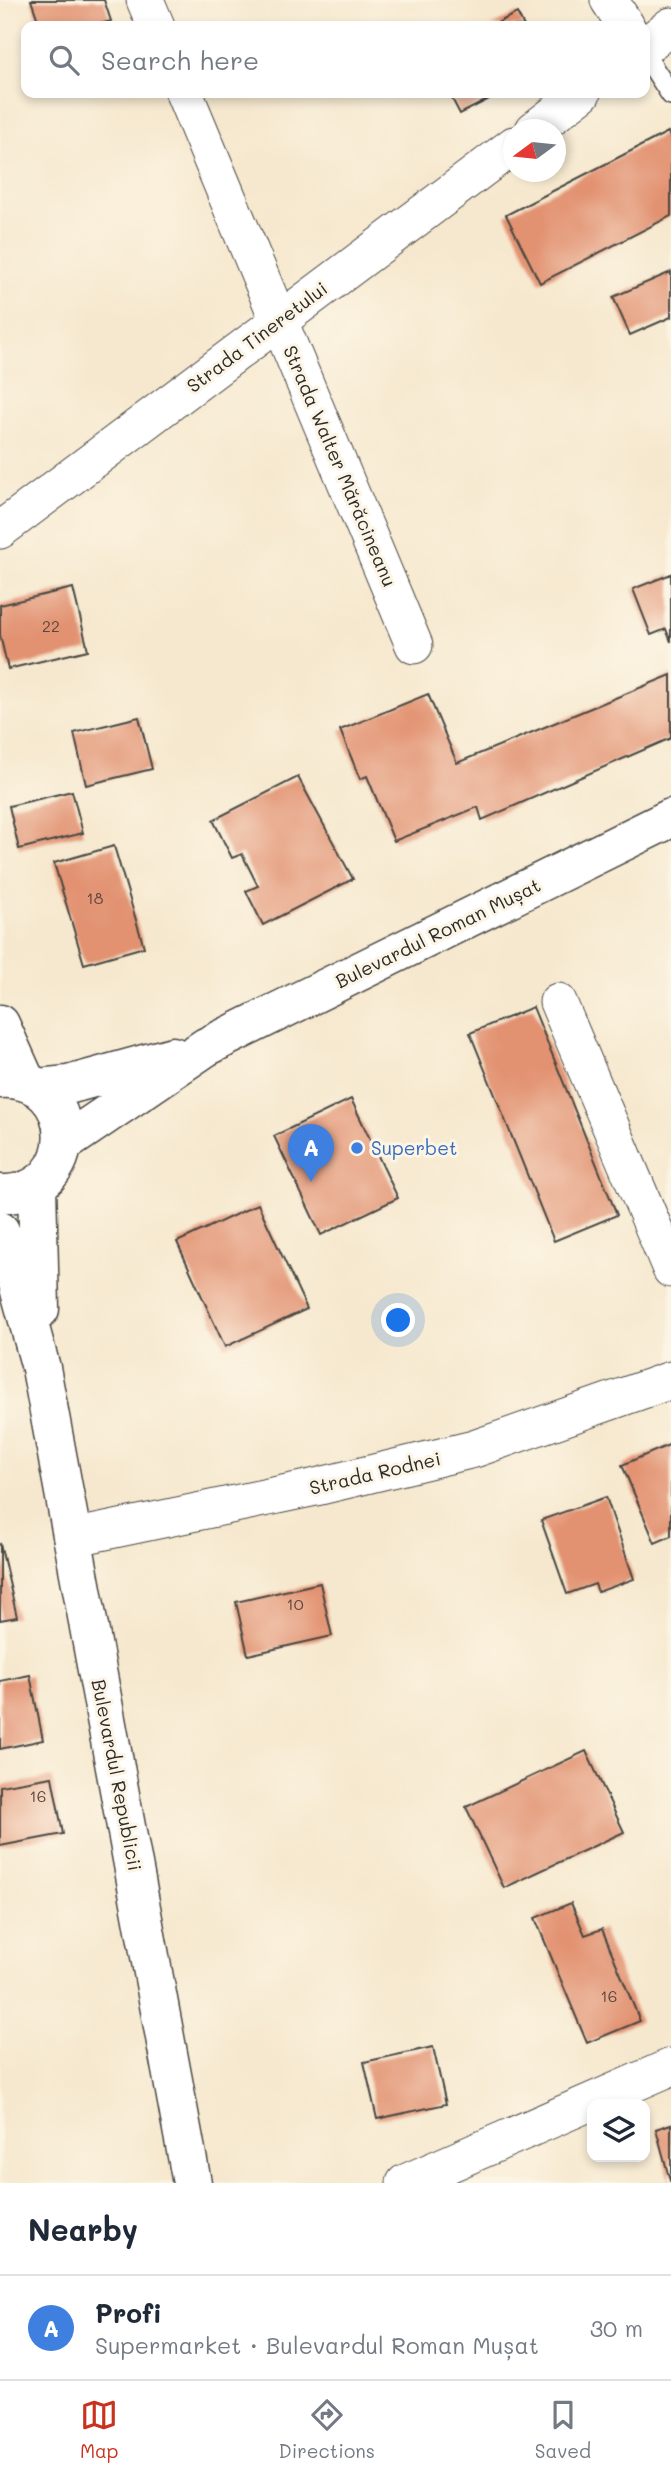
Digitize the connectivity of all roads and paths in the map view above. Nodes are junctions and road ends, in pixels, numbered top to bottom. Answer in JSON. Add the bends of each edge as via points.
{"nodes":[{"id":1,"x":145,"y":0,"type":"edge"},
{"id":2,"x":609,"y":0,"type":"edge"},
{"id":3,"x":154,"y":21,"type":"edge"},
{"id":4,"x":623,"y":21,"type":"edge"},
{"id":5,"x":671,"y":26,"type":"edge"},
{"id":6,"x":650,"y":42,"type":"edge"},
{"id":7,"x":650,"y":63,"type":"edge"},
{"id":8,"x":671,"y":95,"type":"edge"},
{"id":9,"x":186,"y":98,"type":"edge"},
{"id":10,"x":576,"y":98,"type":"edge"},
{"id":11,"x":548,"y":119,"type":"edge"},
{"id":12,"x":503,"y":153,"type":"edge"},
{"id":13,"x":279,"y":321,"type":"junction"},
{"id":14,"x":0,"y":530,"type":"edge"},
{"id":15,"x":414,"y":645,"type":"dead end"},
{"id":16,"x":671,"y":818,"type":"edge"},
{"id":17,"x":558,"y":1002,"type":"dead end"},
{"id":18,"x":0,"y":1024,"type":"edge"},
{"id":19,"x":206,"y":1047,"type":"junction"},
{"id":20,"x":21,"y":1083,"type":"edge"},
{"id":21,"x":63,"y":1144,"type":"junction"},
{"id":22,"x":37,"y":1185,"type":"junction"},
{"id":23,"x":0,"y":1194,"type":"edge"},
{"id":24,"x":0,"y":1231,"type":"edge"},
{"id":25,"x":671,"y":1269,"type":"edge"},
{"id":26,"x":41,"y":1368,"type":"junction"},
{"id":27,"x":671,"y":1380,"type":"edge"},
{"id":28,"x":72,"y":1538,"type":"junction"},
{"id":29,"x":671,"y":2067,"type":"edge"},
{"id":30,"x":192,"y":2183,"type":"edge"},
{"id":31,"x":405,"y":2183,"type":"edge"}],
"edges":[{"from":1,"to":3,"type":"street"},
{"from":2,"to":4,"type":"street"},
{"from":5,"to":6,"type":"street"},
{"from":7,"to":8,"type":"lane"},
{"from":9,"to":13,"type":"street","name":"Strada Walter Mărăcineanu"},
{"from":10,"to":11,"type":"street"},
{"from":12,"to":13,"type":"street","name":"Strada Tineretului"},
{"from":13,"to":14,"type":"street","name":"Strada Tineretului"},
{"from":13,"to":15,"type":"street","name":"Strada Walter Mărăcineanu"},
{"from":16,"to":19,"type":"main road","name":"Bulevardul Roman Mușat"},
{"from":17,"to":25,"type":"street"},
{"from":18,"to":20,"type":"main road"},
{"from":19,"to":20,"type":"main road","name":"Bulevardul Roman Mușat","via":[[68,1085]]},
{"from":19,"to":21,"type":"main road","name":"Bulevardul Roman Mușat"},
{"from":20,"to":21,"type":"main road","via":[[58,1112]]},
{"from":21,"to":22,"type":"main road","via":[[50,1174]]},
{"from":22,"to":23,"type":"main road","via":[[25,1192]]},
{"from":22,"to":26,"type":"main road","name":"Bulevardul Republicii"},
{"from":24,"to":26,"type":"main road","name":"Bulevardul Republicii"},
{"from":26,"to":28,"type":"main road","name":"Bulevardul Republicii"},
{"from":27,"to":28,"type":"street","name":"Strada Rodnei","via":[[474,1449]]},
{"from":28,"to":30,"type":"main road","name":"Bulevardul Republicii"},
{"from":29,"to":31,"type":"street"}]}
